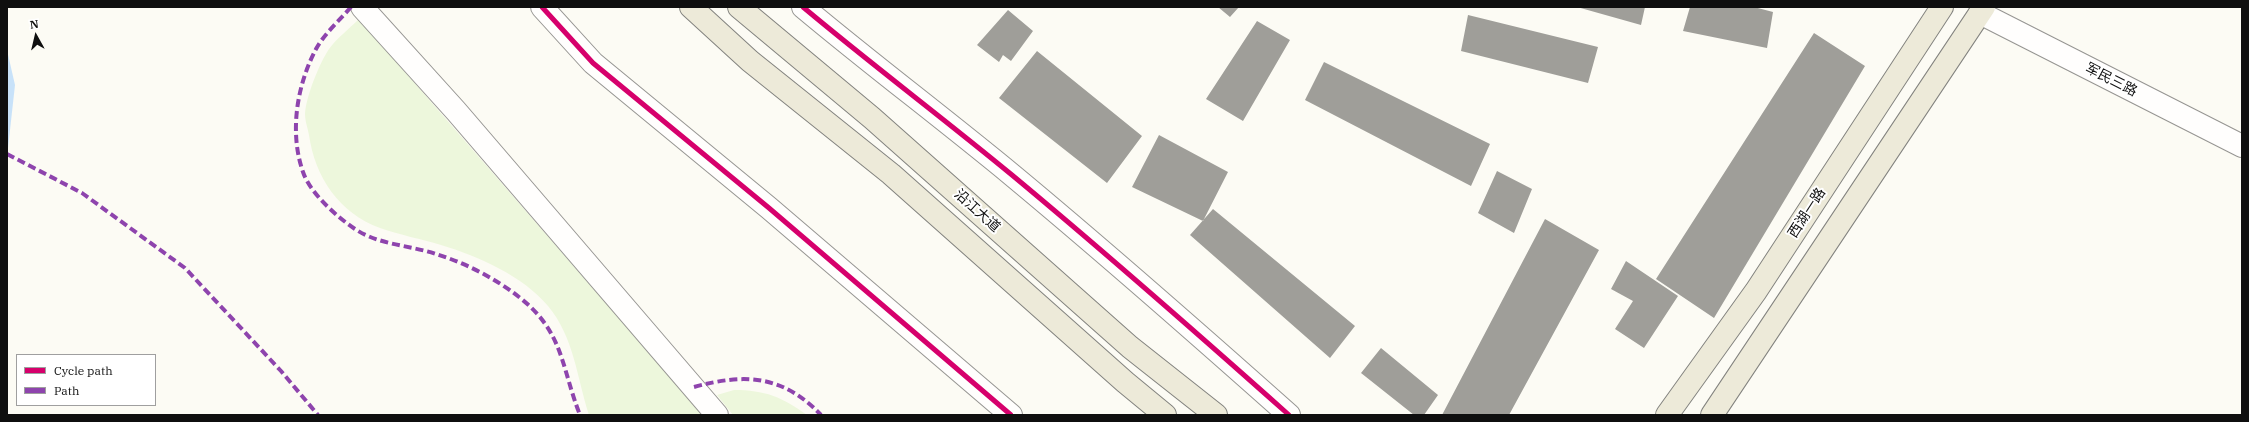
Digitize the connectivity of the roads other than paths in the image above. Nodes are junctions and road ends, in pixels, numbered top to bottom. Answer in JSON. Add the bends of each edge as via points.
{"nodes":[{"id":1,"x":362,"y":7,"type":"edge"},
{"id":2,"x":542,"y":7,"type":"edge"},
{"id":3,"x":691,"y":7,"type":"edge"},
{"id":4,"x":739,"y":7,"type":"edge"},
{"id":5,"x":803,"y":7,"type":"edge"},
{"id":6,"x":1942,"y":7,"type":"edge"},
{"id":7,"x":1982,"y":10,"type":"edge"},
{"id":8,"x":2242,"y":146,"type":"edge"},
{"id":9,"x":717,"y":415,"type":"edge"},
{"id":10,"x":1011,"y":415,"type":"edge"},
{"id":11,"x":1164,"y":415,"type":"edge"},
{"id":12,"x":1216,"y":415,"type":"edge"},
{"id":13,"x":1289,"y":415,"type":"edge"},
{"id":14,"x":1668,"y":415,"type":"edge"},
{"id":15,"x":1712,"y":415,"type":"edge"}],
"edges":[{"from":1,"to":9,"type":"street","via":[[456,111]]},
{"from":2,"to":10,"type":"street","via":[[593,63],[769,208]]},
{"from":3,"to":11,"type":"main road","name":"沿江大道","via":[[750,61],[891,174]]},
{"from":4,"to":12,"type":"main road","name":"沿江大道","via":[[872,118],[1130,347]]},
{"from":5,"to":13,"type":"street","via":[[1011,174]]},
{"from":6,"to":14,"type":"main road","name":"西湖一路","via":[[1756,291]]},
{"from":7,"to":8,"type":"street","name":"军民三路"},
{"from":7,"to":15,"type":"main road"}]}
